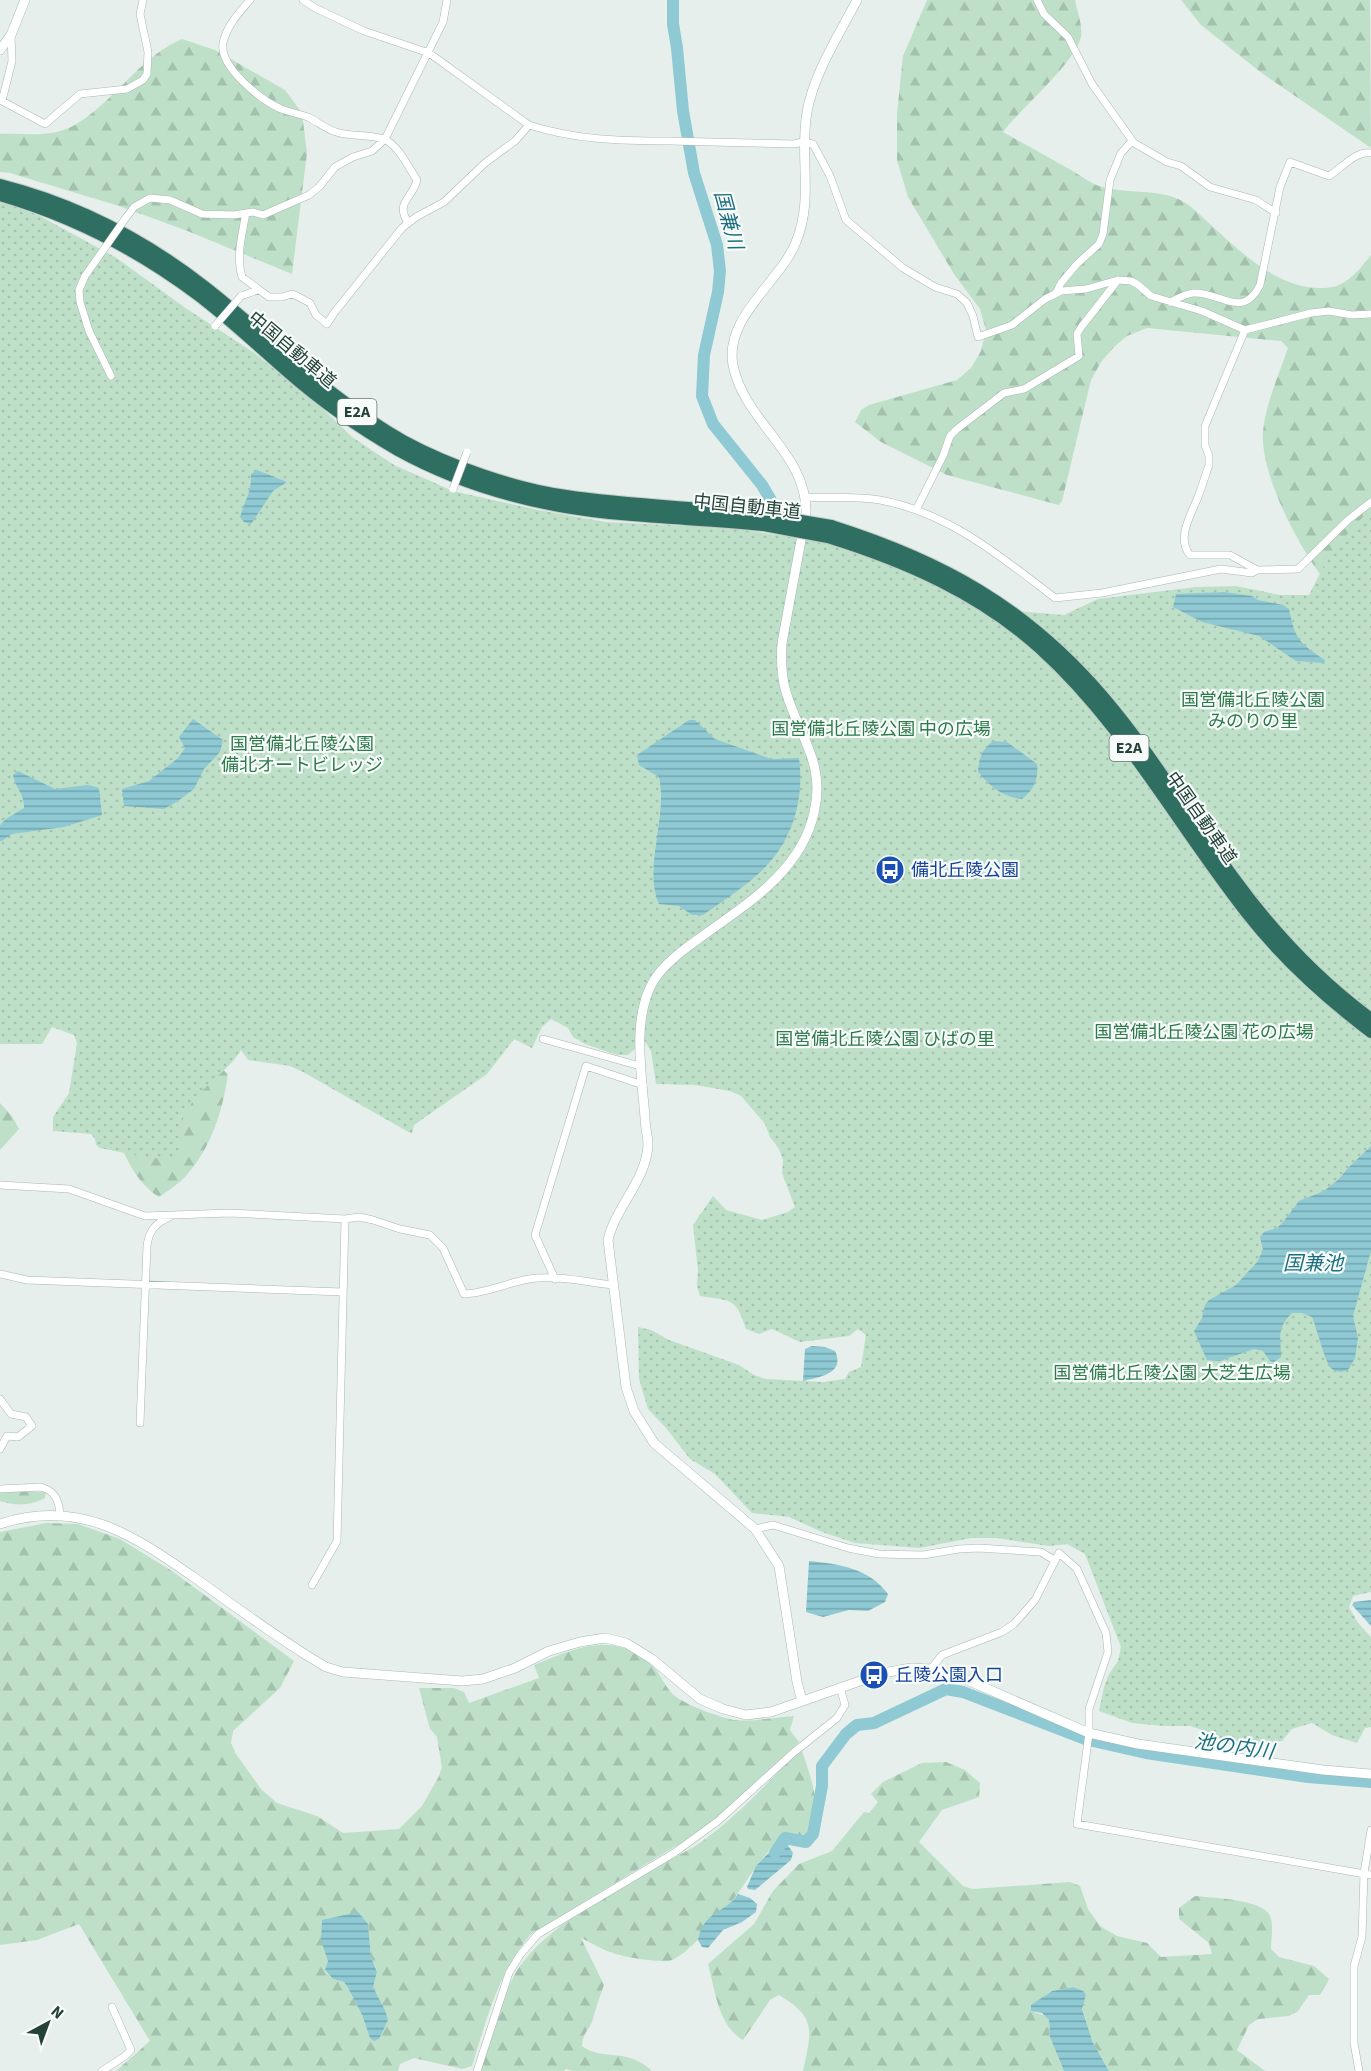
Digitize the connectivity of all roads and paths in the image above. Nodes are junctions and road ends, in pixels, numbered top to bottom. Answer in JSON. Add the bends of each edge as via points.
{"nodes":[{"id":1,"x":25,"y":0,"type":"edge"},
{"id":2,"x":143,"y":0,"type":"edge"},
{"id":3,"x":250,"y":0,"type":"edge"},
{"id":4,"x":303,"y":0,"type":"edge"},
{"id":5,"x":447,"y":0,"type":"edge"},
{"id":6,"x":857,"y":0,"type":"edge"},
{"id":7,"x":1037,"y":0,"type":"edge"},
{"id":8,"x":11,"y":35,"type":"junction"},
{"id":9,"x":0,"y":50,"type":"edge"},
{"id":10,"x":429,"y":53,"type":"junction"},
{"id":11,"x":529,"y":124,"type":"junction"},
{"id":12,"x":385,"y":139,"type":"junction"},
{"id":13,"x":1132,"y":141,"type":"junction"},
{"id":14,"x":803,"y":142,"type":"junction"},
{"id":15,"x":1371,"y":153,"type":"edge"},
{"id":16,"x":0,"y":185,"type":"edge"},
{"id":17,"x":0,"y":195,"type":"edge"},
{"id":18,"x":246,"y":213,"type":"junction"},
{"id":19,"x":1276,"y":213,"type":"junction"},
{"id":20,"x":408,"y":223,"type":"junction"},
{"id":21,"x":1118,"y":280,"type":"junction"},
{"id":22,"x":258,"y":290,"type":"junction"},
{"id":23,"x":1055,"y":294,"type":"junction"},
{"id":24,"x":1170,"y":302,"type":"junction"},
{"id":25,"x":1371,"y":314,"type":"edge"},
{"id":26,"x":214,"y":326,"type":"dead end"},
{"id":27,"x":1245,"y":330,"type":"junction"},
{"id":28,"x":111,"y":376,"type":"dead end"},
{"id":29,"x":467,"y":453,"type":"dead end"},
{"id":30,"x":453,"y":489,"type":"dead end"},
{"id":31,"x":806,"y":497,"type":"junction"},
{"id":32,"x":1371,"y":502,"type":"edge"},
{"id":33,"x":917,"y":508,"type":"junction"},
{"id":34,"x":764,"y":520,"type":"junction"},
{"id":35,"x":830,"y":532,"type":"junction"},
{"id":36,"x":1257,"y":570,"type":"junction"},
{"id":37,"x":1371,"y":1019,"type":"edge"},
{"id":38,"x":1371,"y":1032,"type":"edge"},
{"id":39,"x":543,"y":1038,"type":"dead end"},
{"id":40,"x":640,"y":1066,"type":"junction"},
{"id":41,"x":643,"y":1085,"type":"junction"},
{"id":42,"x":0,"y":1185,"type":"edge"},
{"id":43,"x":174,"y":1215,"type":"junction"},
{"id":44,"x":345,"y":1219,"type":"junction"},
{"id":45,"x":0,"y":1274,"type":"edge"},
{"id":46,"x":555,"y":1279,"type":"junction"},
{"id":47,"x":145,"y":1284,"type":"junction"},
{"id":48,"x":613,"y":1285,"type":"junction"},
{"id":49,"x":342,"y":1293,"type":"junction"},
{"id":50,"x":0,"y":1399,"type":"edge"},
{"id":51,"x":140,"y":1423,"type":"dead end"},
{"id":52,"x":0,"y":1449,"type":"edge"},
{"id":53,"x":0,"y":1489,"type":"edge"},
{"id":54,"x":60,"y":1515,"type":"junction"},
{"id":55,"x":0,"y":1524,"type":"edge"},
{"id":56,"x":755,"y":1529,"type":"junction"},
{"id":57,"x":1054,"y":1560,"type":"junction"},
{"id":58,"x":312,"y":1585,"type":"dead end"},
{"id":59,"x":931,"y":1669,"type":"junction"},
{"id":60,"x":840,"y":1687,"type":"junction"},
{"id":61,"x":801,"y":1701,"type":"junction"},
{"id":62,"x":1089,"y":1733,"type":"junction"},
{"id":63,"x":1371,"y":1774,"type":"edge"},
{"id":64,"x":1371,"y":1830,"type":"edge"},
{"id":65,"x":1367,"y":1874,"type":"edge"},
{"id":66,"x":112,"y":2007,"type":"dead end"},
{"id":67,"x":102,"y":2071,"type":"edge"},
{"id":68,"x":477,"y":2071,"type":"edge"},
{"id":69,"x":1359,"y":2071,"type":"edge"}],
"edges":[{"from":1,"to":8,"type":"street"},
{"from":2,"to":8,"type":"street","via":[[140,14],[148,52],[143,80],[127,89],[80,94],[45,123],[2,101],[12,62]]},
{"from":3,"to":12,"type":"street","via":[[228,26],[223,44],[229,63],[242,80],[265,100],[333,131]]},
{"from":4,"to":10,"type":"street","via":[[364,32]]},
{"from":5,"to":10,"type":"street","via":[[443,22]]},
{"from":6,"to":14,"type":"street","via":[[818,77],[807,110]]},
{"from":7,"to":13,"type":"street","via":[[1044,14],[1068,37],[1092,84]]},
{"from":8,"to":9,"type":"street"},
{"from":10,"to":11,"type":"street"},
{"from":10,"to":12,"type":"street"},
{"from":11,"to":14,"type":"street","via":[[583,138]]},
{"from":11,"to":20,"type":"street","via":[[452,196]]},
{"from":12,"to":18,"type":"street","via":[[372,152],[335,167],[309,195],[262,215]]},
{"from":12,"to":20,"type":"street","via":[[396,148],[417,180],[402,206]]},
{"from":13,"to":19,"type":"street","via":[[1181,166],[1210,187],[1256,200]]},
{"from":13,"to":23,"type":"street","via":[[1121,153],[1110,180],[1099,244],[1077,264]]},
{"from":14,"to":23,"type":"street","via":[[813,144],[846,220],[903,268],[934,287],[957,294],[967,303],[978,337],[1012,325]]},
{"from":14,"to":31,"type":"street","via":[[807,188],[796,244],[744,318],[734,342],[732,363],[748,403],[788,456]]},
{"from":15,"to":19,"type":"street","via":[[1364,152],[1329,176],[1290,162],[1280,187]]},
{"from":16,"to":34,"type":"highway","name":"中国自動車道","number":"E2A","via":[[90,216],[158,254],[204,286],[332,395],[437,457],[500,480],[564,496]]},
{"from":17,"to":34,"type":"highway","name":"中国自動車道","number":"E2A","via":[[85,225],[152,263],[198,295],[326,403],[400,451],[434,467],[496,490],[562,506]]},
{"from":18,"to":22,"type":"street","via":[[241,271],[242,277]]},
{"from":18,"to":28,"type":"street","bridge":true,"via":[[202,214],[170,200],[150,198],[134,207],[79,290],[89,331]]},
{"from":19,"to":24,"type":"street","via":[[1260,285],[1249,299],[1240,304],[1193,293]]},
{"from":20,"to":22,"type":"street","via":[[327,324],[310,303],[297,296],[273,298]]},
{"from":21,"to":23,"type":"street"},
{"from":21,"to":24,"type":"street","via":[[1137,284],[1151,296]]},
{"from":21,"to":33,"type":"street","via":[[1077,334],[1079,356],[1024,389],[995,398],[950,436]]},
{"from":22,"to":26,"type":"street","bridge":true,"via":[[241,296]]},
{"from":24,"to":27,"type":"street"},
{"from":25,"to":27,"type":"street","via":[[1320,312]]},
{"from":27,"to":36,"type":"street","via":[[1206,426],[1209,465],[1184,539],[1190,555],[1230,555]]},
{"from":29,"to":30,"type":"street","bridge":true},
{"from":31,"to":33,"type":"street","via":[[848,496]]},
{"from":31,"to":40,"type":"street","via":[[781,663],[786,694],[812,753],[817,797],[814,814],[797,854],[763,893],[679,953],[654,979],[642,1017]]},
{"from":32,"to":36,"type":"street","via":[[1298,570]]},
{"from":33,"to":36,"type":"street","via":[[970,535],[1056,598],[1102,593],[1221,569],[1252,573]]},
{"from":34,"to":35,"type":"highway","name":"中国自動車道","number":"E2A","bridge":true},
{"from":35,"to":37,"type":"highway","name":"中国自動車道","number":"E2A","via":[[904,551],[940,568],[977,588],[1047,640],[1126,724],[1232,876],[1279,935],[1330,986]]},
{"from":35,"to":38,"type":"highway","name":"中国自動車道","number":"E2A","via":[[935,578],[980,603],[1039,647],[1117,730],[1272,943]]},
{"from":39,"to":40,"type":"street"},
{"from":40,"to":41,"type":"street"},
{"from":41,"to":46,"type":"street","via":[[586,1066],[535,1235]]},
{"from":41,"to":48,"type":"street","via":[[648,1143],[645,1164],[608,1240]]},
{"from":42,"to":43,"type":"street","via":[[69,1189],[145,1216]]},
{"from":43,"to":44,"type":"street","via":[[230,1213]]},
{"from":43,"to":47,"type":"street","via":[[159,1222],[149,1235]]},
{"from":44,"to":46,"type":"street","via":[[382,1221],[430,1235],[443,1248],[464,1294],[532,1279]]},
{"from":44,"to":49,"type":"street"},
{"from":45,"to":47,"type":"street","via":[[27,1280]]},
{"from":46,"to":48,"type":"street"},
{"from":47,"to":49,"type":"street"},
{"from":47,"to":51,"type":"street"},
{"from":48,"to":56,"type":"street","via":[[626,1387],[642,1425],[654,1443],[680,1467]]},
{"from":49,"to":58,"type":"street","via":[[337,1541]]},
{"from":50,"to":52,"type":"street","via":[[11,1414],[26,1417],[32,1426],[18,1437],[7,1436]]},
{"from":53,"to":54,"type":"street","via":[[41,1487],[51,1491]]},
{"from":54,"to":55,"type":"street","via":[[23,1517]]},
{"from":54,"to":61,"type":"street","via":[[104,1524],[125,1533],[306,1655],[343,1672],[483,1679],[549,1651],[605,1638],[635,1648],[700,1699],[723,1709],[746,1715],[771,1712]]},
{"from":56,"to":57,"type":"street","via":[[773,1525],[879,1554],[923,1555],[978,1548],[1041,1552]]},
{"from":56,"to":61,"type":"street","via":[[779,1566]]},
{"from":57,"to":59,"type":"street","via":[[1035,1600],[1014,1624],[942,1654]]},
{"from":57,"to":62,"type":"street","via":[[1059,1553],[1077,1569],[1109,1645],[1089,1709]]},
{"from":59,"to":60,"type":"street","via":[[883,1673]]},
{"from":59,"to":62,"type":"street","via":[[960,1677]]},
{"from":60,"to":61,"type":"street"},
{"from":60,"to":68,"type":"street","via":[[845,1705],[837,1718],[718,1821],[674,1853],[538,1934],[509,1973]]},
{"from":62,"to":63,"type":"street","via":[[1138,1744]]},
{"from":62,"to":65,"type":"street","via":[[1077,1824]]},
{"from":64,"to":65,"type":"street"},
{"from":65,"to":69,"type":"street","via":[[1362,1937],[1354,1966],[1354,2043]]},
{"from":66,"to":67,"type":"street","via":[[131,2050]]}]}
